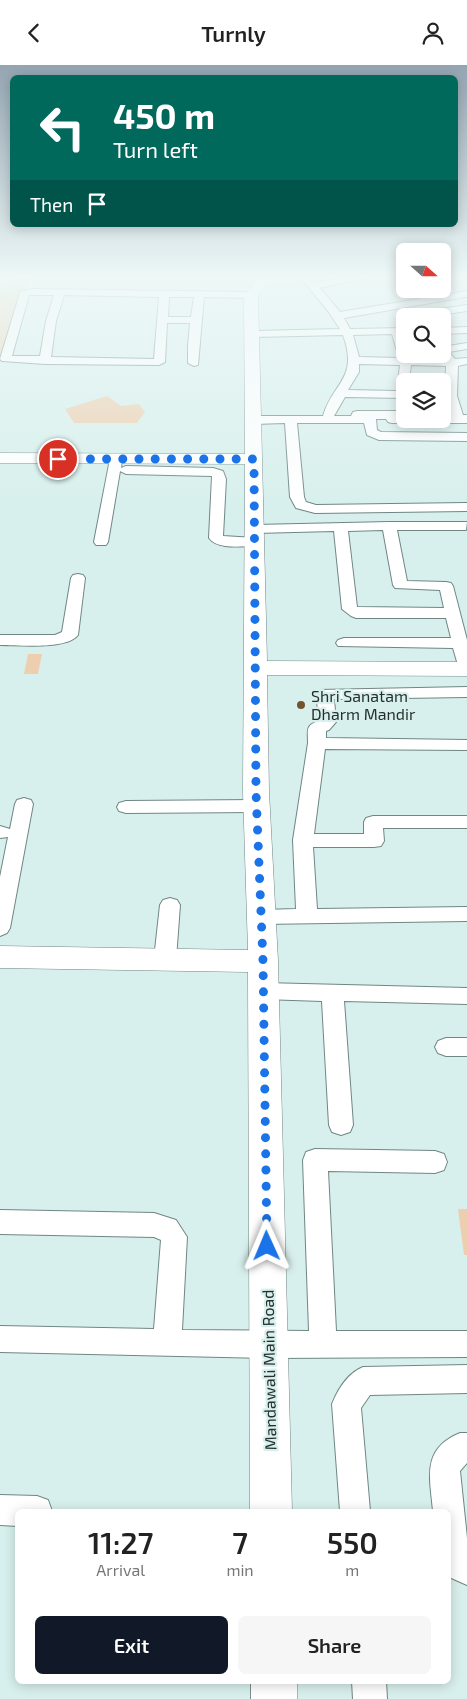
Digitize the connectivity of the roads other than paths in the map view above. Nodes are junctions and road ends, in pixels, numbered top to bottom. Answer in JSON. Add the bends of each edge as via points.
{"nodes":[{"id":1,"x":8,"y":353,"type":"edge"},
{"id":2,"x":46,"y":353,"type":"edge"},
{"id":3,"x":160,"y":353,"type":"edge"},
{"id":4,"x":193,"y":353,"type":"edge"},
{"id":5,"x":253,"y":353,"type":"edge"},
{"id":6,"x":351,"y":353,"type":"edge"},
{"id":7,"x":45,"y":361,"type":"junction"},
{"id":8,"x":353,"y":361,"type":"junction"},
{"id":9,"x":467,"y":361,"type":"edge"},
{"id":10,"x":396,"y":362,"type":"edge"},
{"id":11,"x":194,"y":363,"type":"dead end"},
{"id":12,"x":406,"y":363,"type":"edge"},
{"id":13,"x":452,"y":363,"type":"joint"},
{"id":14,"x":467,"y":381,"type":"edge"},
{"id":15,"x":451,"y":390,"type":"junction"},
{"id":16,"x":339,"y":393,"type":"junction"},
{"id":17,"x":467,"y":393,"type":"edge"},
{"id":18,"x":328,"y":415,"type":"junction"},
{"id":19,"x":396,"y":415,"type":"edge"},
{"id":20,"x":451,"y":416,"type":"edge"},
{"id":21,"x":464,"y":417,"type":"edge"},
{"id":22,"x":254,"y":418,"type":"junction"},
{"id":23,"x":291,"y":419,"type":"junction"},
{"id":24,"x":370,"y":419,"type":"junction"},
{"id":25,"x":467,"y":437,"type":"edge"},
{"id":26,"x":0,"y":458,"type":"edge"},
{"id":27,"x":254,"y":459,"type":"junction"},
{"id":28,"x":121,"y":465,"type":"junction"},
{"id":29,"x":467,"y":507,"type":"edge"},
{"id":30,"x":389,"y":526,"type":"junction"},
{"id":31,"x":466,"y":526,"type":"edge"},
{"id":32,"x":341,"y":527,"type":"junction"},
{"id":33,"x":255,"y":536,"type":"junction"},
{"id":34,"x":101,"y":542,"type":"dead end"},
{"id":35,"x":78,"y":578,"type":"dead end"},
{"id":36,"x":452,"y":613,"type":"junction"},
{"id":37,"x":0,"y":640,"type":"edge"},
{"id":38,"x":344,"y":643,"type":"dead end"},
{"id":39,"x":460,"y":643,"type":"junction"},
{"id":40,"x":256,"y":668,"type":"junction"},
{"id":41,"x":466,"y":669,"type":"edge"},
{"id":42,"x":467,"y":692,"type":"edge"},
{"id":43,"x":316,"y":743,"type":"junction"},
{"id":44,"x":467,"y":745,"type":"edge"},
{"id":45,"x":24,"y":804,"type":"dead end"},
{"id":46,"x":126,"y":807,"type":"dead end"},
{"id":47,"x":256,"y":807,"type":"junction"},
{"id":48,"x":467,"y":822,"type":"edge"},
{"id":49,"x":303,"y":840,"type":"junction"},
{"id":50,"x":170,"y":905,"type":"dead end"},
{"id":51,"x":307,"y":915,"type":"junction"},
{"id":52,"x":467,"y":915,"type":"edge"},
{"id":53,"x":261,"y":917,"type":"junction"},
{"id":54,"x":0,"y":928,"type":"edge"},
{"id":55,"x":0,"y":957,"type":"edge"},
{"id":56,"x":164,"y":959,"type":"junction"},
{"id":57,"x":263,"y":976,"type":"junction"},
{"id":58,"x":332,"y":993,"type":"junction"},
{"id":59,"x":467,"y":996,"type":"edge"},
{"id":60,"x":341,"y":1125,"type":"dead end"},
{"id":61,"x":435,"y":1161,"type":"dead end"},
{"id":62,"x":0,"y":1222,"type":"edge"},
{"id":63,"x":0,"y":1339,"type":"edge"},
{"id":64,"x":168,"y":1341,"type":"junction"},
{"id":65,"x":323,"y":1343,"type":"junction"},
{"id":66,"x":467,"y":1343,"type":"edge"},
{"id":67,"x":269,"y":1345,"type":"junction"},
{"id":68,"x":467,"y":1379,"type":"edge"},
{"id":69,"x":467,"y":1448,"type":"edge"},
{"id":70,"x":271,"y":1509,"type":"edge"},
{"id":71,"x":355,"y":1509,"type":"edge"},
{"id":72,"x":448,"y":1509,"type":"edge"},
{"id":73,"x":0,"y":1510,"type":"edge"},
{"id":74,"x":15,"y":1510,"type":"edge"},
{"id":75,"x":451,"y":1534,"type":"edge"},
{"id":76,"x":467,"y":1569,"type":"edge"},
{"id":77,"x":274,"y":1684,"type":"edge"},
{"id":78,"x":369,"y":1684,"type":"edge"},
{"id":79,"x":274,"y":1699,"type":"edge"},
{"id":80,"x":370,"y":1699,"type":"edge"}],
"edges":[{"from":1,"to":7,"type":"street","via":[[6,359]]},
{"from":2,"to":7,"type":"street"},
{"from":3,"to":7,"type":"street","via":[[159,362]]},
{"from":4,"to":11,"type":"street"},
{"from":5,"to":22,"type":"street","name":"Mandawali Main Road"},
{"from":6,"to":8,"type":"street"},
{"from":8,"to":10,"type":"street"},
{"from":8,"to":16,"type":"street","via":[[353,372]]},
{"from":9,"to":13,"type":"street"},
{"from":12,"to":16,"type":"street","via":[[402,395]]},
{"from":13,"to":15,"type":"street"},
{"from":14,"to":15,"type":"street"},
{"from":15,"to":17,"type":"street"},
{"from":15,"to":21,"type":"street"},
{"from":16,"to":18,"type":"street"},
{"from":18,"to":19,"type":"street"},
{"from":18,"to":22,"type":"street"},
{"from":20,"to":21,"type":"street"},
{"from":21,"to":24,"type":"street"},
{"from":22,"to":23,"type":"street"},
{"from":22,"to":27,"type":"street","name":"Mandawali Main Road"},
{"from":23,"to":24,"type":"street"},
{"from":23,"to":29,"type":"street","via":[[297,497],[302,505],[315,509]]},
{"from":24,"to":25,"type":"street","via":[[371,433],[379,436]]},
{"from":26,"to":28,"type":"street"},
{"from":27,"to":28,"type":"street"},
{"from":27,"to":33,"type":"street","name":"Mandawali Main Road"},
{"from":28,"to":33,"type":"street","via":[[218,474],[216,538],[222,541]]},
{"from":28,"to":34,"type":"street"},
{"from":30,"to":31,"type":"street"},
{"from":30,"to":32,"type":"street"},
{"from":30,"to":36,"type":"street","via":[[400,585],[446,585]]},
{"from":32,"to":33,"type":"street"},
{"from":32,"to":36,"type":"street","via":[[350,609],[356,613]]},
{"from":33,"to":40,"type":"street","name":"Mandawali Main Road"},
{"from":35,"to":37,"type":"street","via":[[70,635],[57,639]]},
{"from":36,"to":39,"type":"street"},
{"from":38,"to":39,"type":"street"},
{"from":39,"to":41,"type":"street"},
{"from":40,"to":41,"type":"street"},
{"from":40,"to":47,"type":"street","name":"Mandawali Main Road"},
{"from":42,"to":43,"type":"street","via":[[324,694],[327,722],[317,727]]},
{"from":43,"to":44,"type":"street"},
{"from":43,"to":49,"type":"street"},
{"from":45,"to":54,"type":"street"},
{"from":46,"to":47,"type":"street"},
{"from":47,"to":53,"type":"street","name":"Mandawali Main Road"},
{"from":48,"to":49,"type":"street","via":[[373,822],[374,841]]},
{"from":49,"to":51,"type":"street"},
{"from":50,"to":56,"type":"street"},
{"from":51,"to":52,"type":"street"},
{"from":51,"to":53,"type":"street"},
{"from":53,"to":57,"type":"street","name":"Mandawali Main Road"},
{"from":55,"to":56,"type":"street"},
{"from":56,"to":57,"type":"street"},
{"from":57,"to":58,"type":"street"},
{"from":57,"to":67,"type":"street","name":"Mandawali Main Road"},
{"from":58,"to":59,"type":"street"},
{"from":58,"to":60,"type":"street"},
{"from":61,"to":65,"type":"street","via":[[315,1159]]},
{"from":62,"to":64,"type":"street","via":[[154,1225],[166,1228],[174,1237]]},
{"from":63,"to":64,"type":"street"},
{"from":64,"to":67,"type":"street"},
{"from":65,"to":66,"type":"street"},
{"from":65,"to":67,"type":"street"},
{"from":67,"to":70,"type":"street","name":"Mandawali Main Road"},
{"from":68,"to":71,"type":"street","via":[[363,1381],[346,1404]]},
{"from":69,"to":72,"type":"street","via":[[460,1448],[444,1466]]},
{"from":73,"to":74,"type":"street"},
{"from":75,"to":76,"type":"street","via":[[454,1563]]},
{"from":77,"to":79,"type":"street"},
{"from":78,"to":80,"type":"street"}]}
